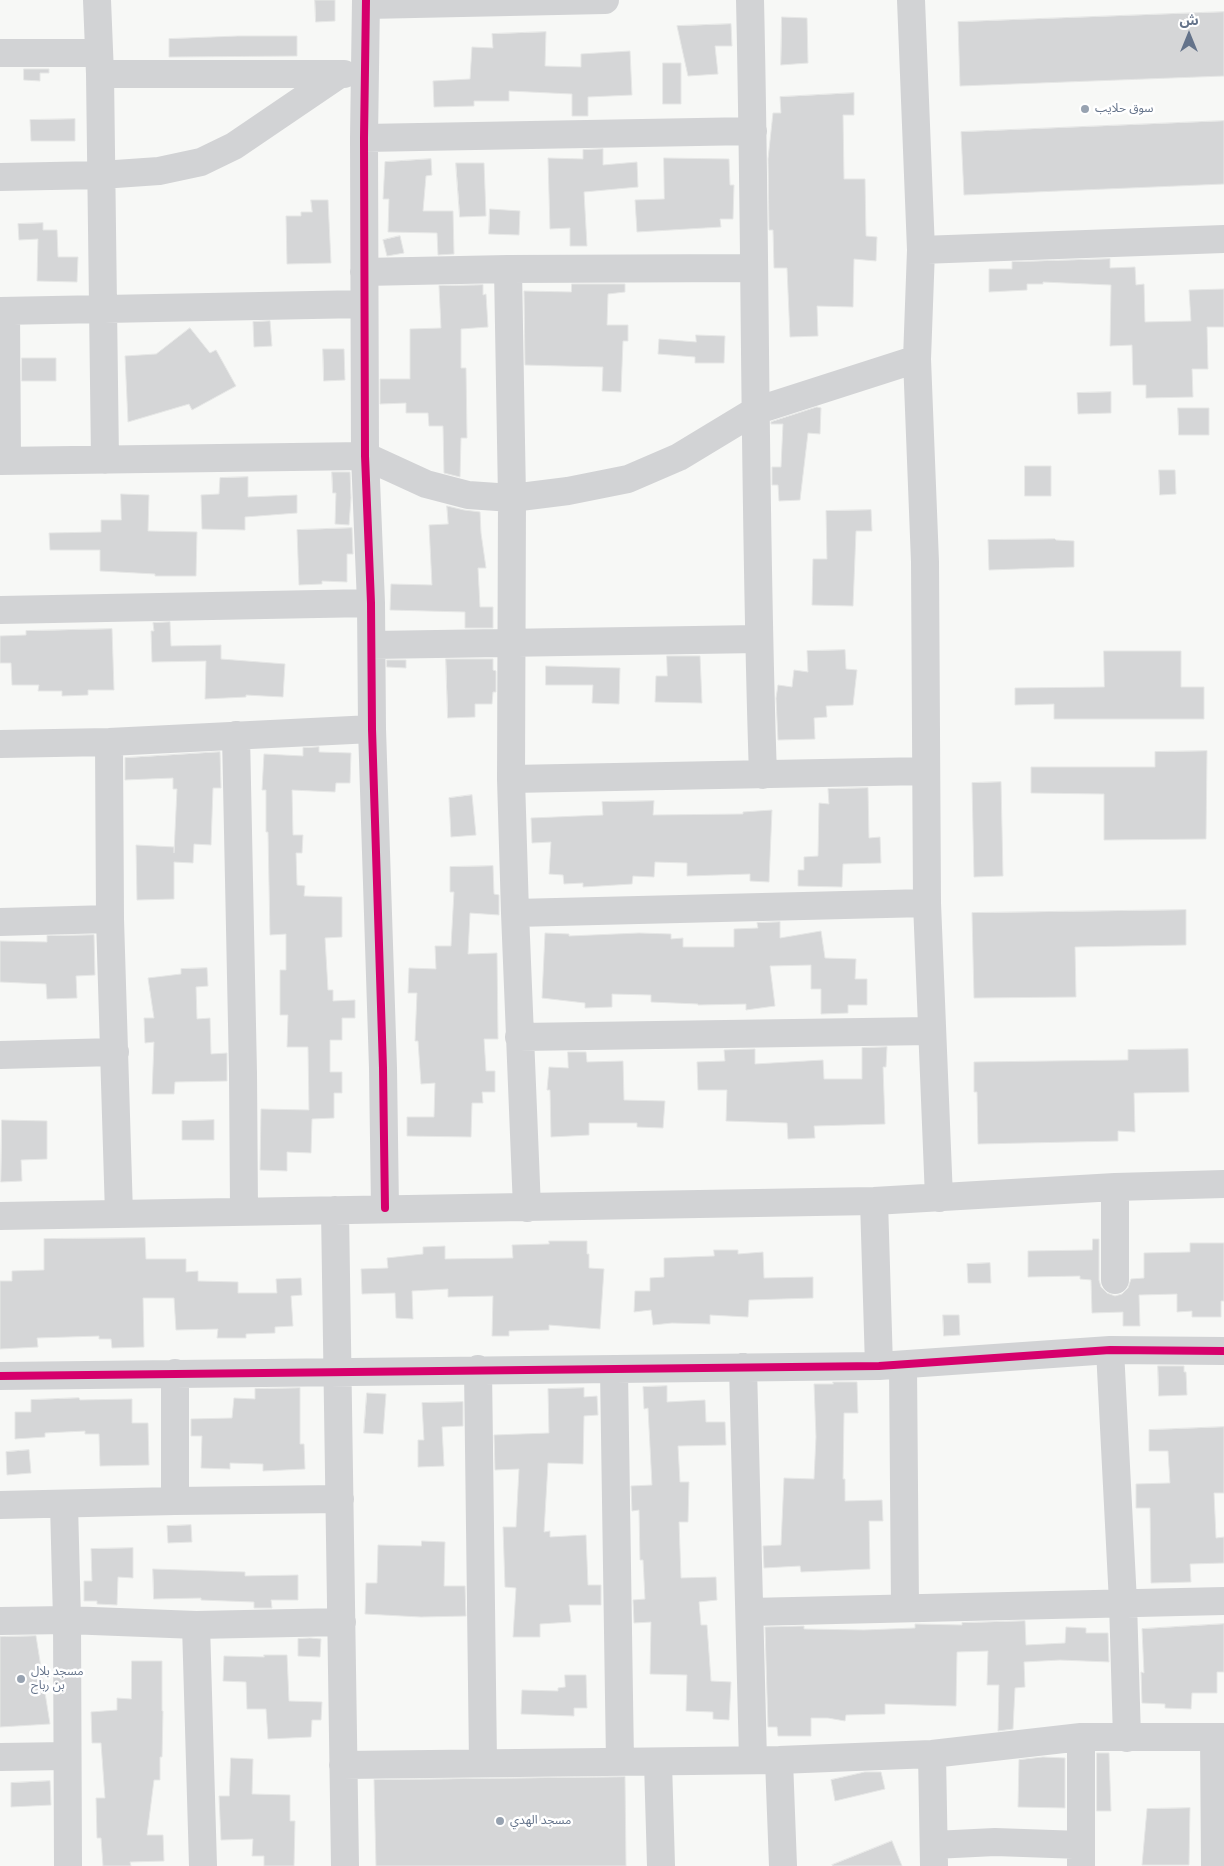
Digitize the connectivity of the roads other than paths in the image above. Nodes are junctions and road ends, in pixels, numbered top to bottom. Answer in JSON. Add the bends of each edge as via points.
{"nodes":[{"id":1,"x":97,"y":0,"type":"edge"},
{"id":2,"x":604,"y":0,"type":"edge"},
{"id":3,"x":750,"y":0,"type":"edge"},
{"id":4,"x":911,"y":0,"type":"edge"},
{"id":5,"x":367,"y":3,"type":"edge"},
{"id":6,"x":0,"y":53,"type":"edge"},
{"id":7,"x":100,"y":63,"type":"junction"},
{"id":8,"x":353,"y":75,"type":"junction"},
{"id":9,"x":753,"y":131,"type":"junction"},
{"id":10,"x":364,"y":138,"type":"junction"},
{"id":11,"x":101,"y":176,"type":"junction"},
{"id":12,"x":0,"y":177,"type":"edge"},
{"id":13,"x":1224,"y":239,"type":"edge"},
{"id":14,"x":921,"y":250,"type":"junction"},
{"id":15,"x":753,"y":268,"type":"junction"},
{"id":16,"x":508,"y":269,"type":"junction"},
{"id":17,"x":364,"y":272,"type":"junction"},
{"id":18,"x":364,"y":304,"type":"junction"},
{"id":19,"x":103,"y":308,"type":"junction"},
{"id":20,"x":3,"y":311,"type":"edge"},
{"id":21,"x":917,"y":359,"type":"junction"},
{"id":22,"x":755,"y":411,"type":"junction"},
{"id":23,"x":365,"y":456,"type":"junction"},
{"id":24,"x":105,"y":460,"type":"junction"},
{"id":25,"x":4,"y":461,"type":"edge"},
{"id":26,"x":512,"y":498,"type":"junction"},
{"id":27,"x":371,"y":602,"type":"junction"},
{"id":28,"x":0,"y":610,"type":"edge"},
{"id":29,"x":759,"y":639,"type":"junction"},
{"id":30,"x":512,"y":644,"type":"junction"},
{"id":31,"x":372,"y":645,"type":"junction"},
{"id":32,"x":372,"y":729,"type":"junction"},
{"id":33,"x":236,"y":735,"type":"junction"},
{"id":34,"x":109,"y":742,"type":"junction"},
{"id":35,"x":0,"y":744,"type":"edge"},
{"id":36,"x":926,"y":771,"type":"junction"},
{"id":37,"x":763,"y":775,"type":"junction"},
{"id":38,"x":512,"y":779,"type":"junction"},
{"id":39,"x":927,"y":903,"type":"junction"},
{"id":40,"x":515,"y":913,"type":"junction"},
{"id":41,"x":110,"y":919,"type":"junction"},
{"id":42,"x":0,"y":922,"type":"edge"},
{"id":43,"x":931,"y":1031,"type":"junction"},
{"id":44,"x":520,"y":1037,"type":"junction"},
{"id":45,"x":115,"y":1052,"type":"junction"},
{"id":46,"x":0,"y":1055,"type":"edge"},
{"id":47,"x":1224,"y":1184,"type":"edge"},
{"id":48,"x":1115,"y":1187,"type":"junction"},
{"id":49,"x":938,"y":1198,"type":"junction"},
{"id":50,"x":874,"y":1201,"type":"junction"},
{"id":51,"x":384,"y":1208,"type":"junction"},
{"id":52,"x":527,"y":1208,"type":"junction"},
{"id":53,"x":244,"y":1210,"type":"junction"},
{"id":54,"x":335,"y":1210,"type":"junction"},
{"id":55,"x":119,"y":1214,"type":"junction"},
{"id":56,"x":0,"y":1216,"type":"edge"},
{"id":57,"x":1115,"y":1280,"type":"dead end"},
{"id":58,"x":1110,"y":1350,"type":"junction"},
{"id":59,"x":1224,"y":1351,"type":"edge"},
{"id":60,"x":891,"y":1365,"type":"junction"},
{"id":61,"x":743,"y":1367,"type":"junction"},
{"id":62,"x":478,"y":1369,"type":"junction"},
{"id":63,"x":614,"y":1370,"type":"junction"},
{"id":64,"x":337,"y":1371,"type":"junction"},
{"id":65,"x":175,"y":1373,"type":"junction"},
{"id":66,"x":0,"y":1376,"type":"edge"},
{"id":67,"x":340,"y":1499,"type":"junction"},
{"id":68,"x":175,"y":1501,"type":"junction"},
{"id":69,"x":64,"y":1504,"type":"junction"},
{"id":70,"x":0,"y":1506,"type":"edge"},
{"id":71,"x":1224,"y":1601,"type":"edge"},
{"id":72,"x":1123,"y":1602,"type":"junction"},
{"id":73,"x":905,"y":1608,"type":"junction"},
{"id":74,"x":750,"y":1612,"type":"junction"},
{"id":75,"x":68,"y":1620,"type":"junction"},
{"id":76,"x":0,"y":1621,"type":"edge"},
{"id":77,"x":342,"y":1622,"type":"junction"},
{"id":78,"x":196,"y":1625,"type":"junction"},
{"id":79,"x":1081,"y":1737,"type":"junction"},
{"id":80,"x":1219,"y":1737,"type":"edge"},
{"id":81,"x":1127,"y":1738,"type":"junction"},
{"id":82,"x":932,"y":1754,"type":"junction"},
{"id":83,"x":67,"y":1756,"type":"junction"},
{"id":84,"x":0,"y":1757,"type":"edge"},
{"id":85,"x":753,"y":1760,"type":"junction"},
{"id":86,"x":779,"y":1760,"type":"junction"},
{"id":87,"x":620,"y":1762,"type":"junction"},
{"id":88,"x":658,"y":1762,"type":"junction"},
{"id":89,"x":483,"y":1763,"type":"junction"},
{"id":90,"x":343,"y":1766,"type":"junction"},
{"id":91,"x":934,"y":1855,"type":"edge"},
{"id":92,"x":1081,"y":1855,"type":"edge"},
{"id":93,"x":68,"y":1866,"type":"edge"},
{"id":94,"x":203,"y":1866,"type":"edge"},
{"id":95,"x":345,"y":1866,"type":"edge"},
{"id":96,"x":661,"y":1866,"type":"edge"},
{"id":97,"x":783,"y":1866,"type":"edge"},
{"id":98,"x":1215,"y":1866,"type":"edge"}],
"edges":[{"from":1,"to":7,"type":"street"},
{"from":2,"to":5,"type":"street"},
{"from":3,"to":9,"type":"street"},
{"from":4,"to":14,"type":"street"},
{"from":5,"to":8,"type":"street"},
{"from":6,"to":7,"type":"street"},
{"from":7,"to":8,"type":"street"},
{"from":7,"to":11,"type":"street"},
{"from":8,"to":10,"type":"street"},
{"from":8,"to":11,"type":"street","via":[[234,146],[201,162],[159,171]]},
{"from":9,"to":10,"type":"street"},
{"from":9,"to":15,"type":"street"},
{"from":10,"to":17,"type":"street"},
{"from":11,"to":12,"type":"street"},
{"from":11,"to":19,"type":"street"},
{"from":13,"to":14,"type":"street"},
{"from":14,"to":21,"type":"street"},
{"from":15,"to":16,"type":"street"},
{"from":15,"to":22,"type":"street"},
{"from":16,"to":17,"type":"street"},
{"from":16,"to":26,"type":"street"},
{"from":17,"to":18,"type":"street"},
{"from":18,"to":19,"type":"street"},
{"from":18,"to":23,"type":"street"},
{"from":19,"to":20,"type":"street"},
{"from":19,"to":24,"type":"street"},
{"from":20,"to":25,"type":"street"},
{"from":21,"to":22,"type":"street"},
{"from":21,"to":36,"type":"street","via":[[925,562]]},
{"from":22,"to":26,"type":"street","via":[[679,457],[628,479]]},
{"from":22,"to":29,"type":"street"},
{"from":23,"to":24,"type":"street"},
{"from":23,"to":26,"type":"street","via":[[426,484],[468,495]]},
{"from":23,"to":27,"type":"street"},
{"from":24,"to":25,"type":"street"},
{"from":26,"to":30,"type":"street"},
{"from":27,"to":28,"type":"street"},
{"from":27,"to":31,"type":"street"},
{"from":29,"to":30,"type":"street"},
{"from":29,"to":37,"type":"street"},
{"from":30,"to":31,"type":"street"},
{"from":30,"to":38,"type":"street"},
{"from":31,"to":32,"type":"street"},
{"from":32,"to":33,"type":"street"},
{"from":32,"to":51,"type":"street","via":[[383,1058]]},
{"from":33,"to":34,"type":"street"},
{"from":33,"to":53,"type":"street"},
{"from":34,"to":35,"type":"street"},
{"from":34,"to":41,"type":"street"},
{"from":36,"to":37,"type":"street"},
{"from":36,"to":39,"type":"street"},
{"from":37,"to":38,"type":"street"},
{"from":38,"to":40,"type":"street"},
{"from":39,"to":40,"type":"street"},
{"from":39,"to":43,"type":"street"},
{"from":40,"to":44,"type":"street"},
{"from":41,"to":42,"type":"street"},
{"from":41,"to":45,"type":"street"},
{"from":43,"to":44,"type":"street"},
{"from":43,"to":49,"type":"street"},
{"from":44,"to":52,"type":"street"},
{"from":45,"to":46,"type":"street"},
{"from":45,"to":55,"type":"street"},
{"from":47,"to":48,"type":"street"},
{"from":48,"to":49,"type":"street"},
{"from":48,"to":57,"type":"street"},
{"from":49,"to":50,"type":"street"},
{"from":50,"to":52,"type":"street"},
{"from":50,"to":60,"type":"street"},
{"from":51,"to":52,"type":"street"},
{"from":51,"to":54,"type":"street"},
{"from":53,"to":54,"type":"street"},
{"from":53,"to":55,"type":"street"},
{"from":54,"to":64,"type":"street"},
{"from":55,"to":56,"type":"street"},
{"from":58,"to":59,"type":"street"},
{"from":58,"to":60,"type":"street"},
{"from":58,"to":72,"type":"street"},
{"from":60,"to":61,"type":"street"},
{"from":60,"to":73,"type":"street"},
{"from":61,"to":63,"type":"street"},
{"from":61,"to":74,"type":"street"},
{"from":62,"to":63,"type":"street"},
{"from":62,"to":64,"type":"street"},
{"from":62,"to":89,"type":"street"},
{"from":63,"to":87,"type":"street"},
{"from":64,"to":65,"type":"street"},
{"from":64,"to":67,"type":"street"},
{"from":65,"to":66,"type":"street"},
{"from":65,"to":68,"type":"street"},
{"from":67,"to":68,"type":"street"},
{"from":67,"to":77,"type":"street"},
{"from":68,"to":69,"type":"street"},
{"from":69,"to":70,"type":"street"},
{"from":69,"to":75,"type":"street"},
{"from":71,"to":72,"type":"street"},
{"from":72,"to":73,"type":"street"},
{"from":72,"to":81,"type":"street"},
{"from":73,"to":74,"type":"street"},
{"from":74,"to":85,"type":"street"},
{"from":75,"to":76,"type":"street"},
{"from":75,"to":78,"type":"street"},
{"from":75,"to":83,"type":"street"},
{"from":77,"to":78,"type":"street"},
{"from":77,"to":90,"type":"street"},
{"from":78,"to":94,"type":"street"},
{"from":79,"to":81,"type":"street"},
{"from":79,"to":82,"type":"street"},
{"from":79,"to":92,"type":"street"},
{"from":80,"to":81,"type":"street"},
{"from":80,"to":98,"type":"street"},
{"from":82,"to":86,"type":"street"},
{"from":82,"to":91,"type":"street"},
{"from":83,"to":84,"type":"street"},
{"from":83,"to":93,"type":"street"},
{"from":85,"to":86,"type":"street"},
{"from":85,"to":88,"type":"street"},
{"from":86,"to":97,"type":"street"},
{"from":87,"to":88,"type":"street"},
{"from":87,"to":89,"type":"street"},
{"from":88,"to":96,"type":"street"},
{"from":89,"to":90,"type":"street"},
{"from":90,"to":95,"type":"street"},
{"from":91,"to":92,"type":"street","via":[[995,1842]]}]}
